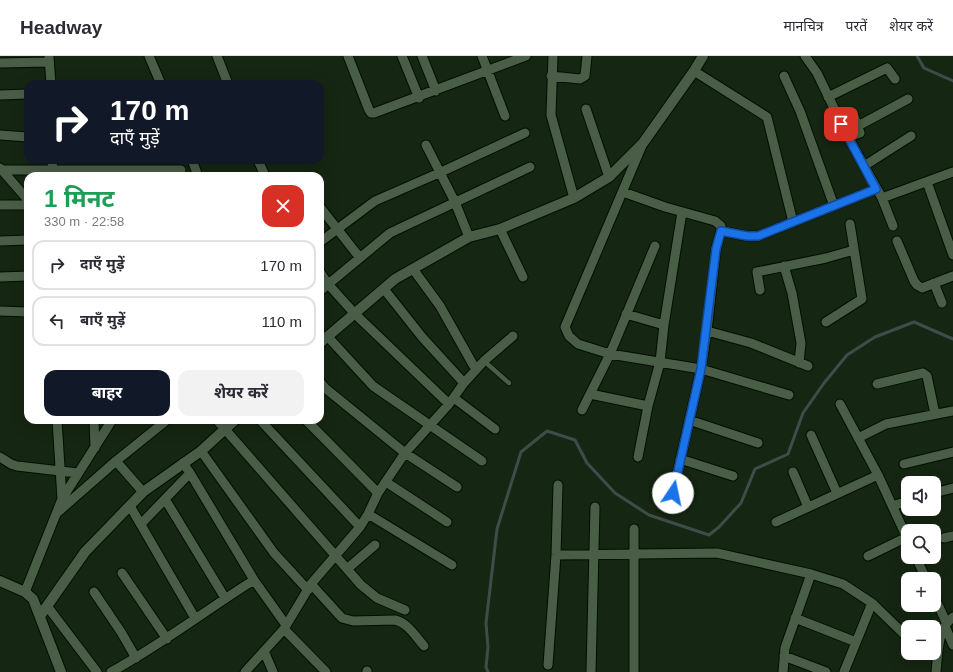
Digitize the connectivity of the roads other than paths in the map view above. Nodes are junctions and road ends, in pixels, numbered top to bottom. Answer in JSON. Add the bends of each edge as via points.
{"nodes":[{"id":1,"x":149,"y":56,"type":"edge"},
{"id":2,"x":217,"y":56,"type":"edge"},
{"id":3,"x":348,"y":56,"type":"edge"},
{"id":4,"x":402,"y":56,"type":"edge"},
{"id":5,"x":422,"y":56,"type":"edge"},
{"id":6,"x":482,"y":56,"type":"edge"},
{"id":7,"x":526,"y":56,"type":"edge"},
{"id":8,"x":553,"y":56,"type":"edge"},
{"id":9,"x":587,"y":56,"type":"edge"},
{"id":10,"x":703,"y":56,"type":"edge"},
{"id":11,"x":806,"y":56,"type":"edge"},
{"id":12,"x":49,"y":59,"type":"edge"},
{"id":13,"x":0,"y":63,"type":"edge"},
{"id":14,"x":488,"y":71,"type":"junction"},
{"id":15,"x":694,"y":71,"type":"junction"},
{"id":16,"x":551,"y":76,"type":"junction"},
{"id":17,"x":784,"y":76,"type":"dead end"},
{"id":18,"x":895,"y":79,"type":"dead end"},
{"id":19,"x":51,"y":80,"type":"edge"},
{"id":20,"x":159,"y":80,"type":"edge"},
{"id":21,"x":226,"y":80,"type":"edge"},
{"id":22,"x":436,"y":91,"type":"junction"},
{"id":23,"x":24,"y":94,"type":"edge"},
{"id":24,"x":0,"y":96,"type":"edge"},
{"id":25,"x":828,"y":97,"type":"junction"},
{"id":26,"x":419,"y":98,"type":"junction"},
{"id":27,"x":908,"y":99,"type":"dead end"},
{"id":28,"x":586,"y":109,"type":"dead end"},
{"id":29,"x":505,"y":116,"type":"dead end"},
{"id":30,"x":854,"y":116,"type":"dead end"},
{"id":31,"x":858,"y":126,"type":"junction"},
{"id":32,"x":525,"y":133,"type":"dead end"},
{"id":33,"x":0,"y":135,"type":"edge"},
{"id":34,"x":911,"y":136,"type":"dead end"},
{"id":35,"x":24,"y":137,"type":"edge"},
{"id":36,"x":848,"y":138,"type":"junction"},
{"id":37,"x":643,"y":143,"type":"junction"},
{"id":38,"x":426,"y":145,"type":"dead end"},
{"id":39,"x":864,"y":166,"type":"junction"},
{"id":40,"x":530,"y":167,"type":"dead end"},
{"id":41,"x":1,"y":169,"type":"edge"},
{"id":42,"x":40,"y":172,"type":"edge"},
{"id":43,"x":96,"y":172,"type":"edge"},
{"id":44,"x":181,"y":172,"type":"edge"},
{"id":45,"x":953,"y":172,"type":"edge"},
{"id":46,"x":439,"y":173,"type":"junction"},
{"id":47,"x":609,"y":177,"type":"junction"},
{"id":48,"x":927,"y":182,"type":"junction"},
{"id":49,"x":876,"y":189,"type":"junction"},
{"id":50,"x":623,"y":192,"type":"junction"},
{"id":51,"x":24,"y":195,"type":"edge"},
{"id":52,"x":574,"y":198,"type":"junction"},
{"id":53,"x":882,"y":198,"type":"junction"},
{"id":54,"x":455,"y":202,"type":"junction"},
{"id":55,"x":0,"y":205,"type":"edge"},
{"id":56,"x":24,"y":205,"type":"edge"},
{"id":57,"x":834,"y":206,"type":"junction"},
{"id":58,"x":682,"y":212,"type":"junction"},
{"id":59,"x":324,"y":213,"type":"edge"},
{"id":60,"x":793,"y":222,"type":"junction"},
{"id":61,"x":850,"y":224,"type":"dead end"},
{"id":62,"x":893,"y":226,"type":"dead end"},
{"id":63,"x":500,"y":229,"type":"junction"},
{"id":64,"x":336,"y":230,"type":"junction"},
{"id":65,"x":721,"y":231,"type":"junction"},
{"id":66,"x":469,"y":237,"type":"junction"},
{"id":67,"x":324,"y":239,"type":"edge"},
{"id":68,"x":24,"y":240,"type":"edge"},
{"id":69,"x":0,"y":241,"type":"edge"},
{"id":70,"x":897,"y":241,"type":"dead end"},
{"id":71,"x":655,"y":246,"type":"dead end"},
{"id":72,"x":854,"y":250,"type":"junction"},
{"id":73,"x":953,"y":255,"type":"edge"},
{"id":74,"x":360,"y":258,"type":"junction"},
{"id":75,"x":784,"y":266,"type":"junction"},
{"id":76,"x":412,"y":269,"type":"junction"},
{"id":77,"x":24,"y":276,"type":"edge"},
{"id":78,"x":953,"y":276,"type":"edge"},
{"id":79,"x":0,"y":277,"type":"edge"},
{"id":80,"x":523,"y":277,"type":"dead end"},
{"id":81,"x":324,"y":278,"type":"edge"},
{"id":82,"x":934,"y":283,"type":"junction"},
{"id":83,"x":328,"y":284,"type":"junction"},
{"id":84,"x":324,"y":288,"type":"edge"},
{"id":85,"x":384,"y":289,"type":"junction"},
{"id":86,"x":760,"y":290,"type":"dead end"},
{"id":87,"x":942,"y":303,"type":"dead end"},
{"id":88,"x":0,"y":312,"type":"edge"},
{"id":89,"x":24,"y":312,"type":"edge"},
{"id":90,"x":356,"y":314,"type":"junction"},
{"id":91,"x":626,"y":314,"type":"junction"},
{"id":92,"x":826,"y":322,"type":"dead end"},
{"id":93,"x":664,"y":324,"type":"junction"},
{"id":94,"x":707,"y":331,"type":"junction"},
{"id":95,"x":513,"y":336,"type":"dead end"},
{"id":96,"x":324,"y":340,"type":"edge"},
{"id":97,"x":610,"y":354,"type":"junction"},
{"id":98,"x":484,"y":361,"type":"junction"},
{"id":99,"x":660,"y":362,"type":"junction"},
{"id":100,"x":799,"y":363,"type":"junction"},
{"id":101,"x":808,"y":366,"type":"dead end"},
{"id":102,"x":701,"y":369,"type":"junction"},
{"id":103,"x":476,"y":370,"type":"junction"},
{"id":104,"x":464,"y":383,"type":"junction"},
{"id":105,"x":509,"y":383,"type":"dead end"},
{"id":106,"x":877,"y":384,"type":"dead end"},
{"id":107,"x":324,"y":387,"type":"edge"},
{"id":108,"x":590,"y":394,"type":"junction"},
{"id":109,"x":788,"y":395,"type":"dead end"},
{"id":110,"x":451,"y":401,"type":"junction"},
{"id":111,"x":840,"y":404,"type":"dead end"},
{"id":112,"x":648,"y":406,"type":"junction"},
{"id":113,"x":582,"y":410,"type":"dead end"},
{"id":114,"x":953,"y":411,"type":"edge"},
{"id":115,"x":936,"y":414,"type":"junction"},
{"id":116,"x":689,"y":420,"type":"junction"},
{"id":117,"x":57,"y":424,"type":"edge"},
{"id":118,"x":94,"y":424,"type":"edge"},
{"id":119,"x":110,"y":424,"type":"edge"},
{"id":120,"x":162,"y":424,"type":"edge"},
{"id":121,"x":220,"y":424,"type":"edge"},
{"id":122,"x":231,"y":424,"type":"edge"},
{"id":123,"x":264,"y":424,"type":"edge"},
{"id":124,"x":310,"y":424,"type":"edge"},
{"id":125,"x":430,"y":425,"type":"junction"},
{"id":126,"x":495,"y":429,"type":"dead end"},
{"id":127,"x":225,"y":430,"type":"junction"},
{"id":128,"x":811,"y":435,"type":"dead end"},
{"id":129,"x":858,"y":438,"type":"junction"},
{"id":130,"x":758,"y":442,"type":"dead end"},
{"id":131,"x":95,"y":448,"type":"junction"},
{"id":132,"x":201,"y":451,"type":"junction"},
{"id":133,"x":953,"y":452,"type":"edge"},
{"id":134,"x":405,"y":453,"type":"junction"},
{"id":135,"x":0,"y":457,"type":"edge"},
{"id":136,"x":638,"y":457,"type":"dead end"},
{"id":137,"x":680,"y":459,"type":"junction"},
{"id":138,"x":116,"y":461,"type":"junction"},
{"id":139,"x":482,"y":461,"type":"dead end"},
{"id":140,"x":183,"y":463,"type":"junction"},
{"id":141,"x":904,"y":464,"type":"dead end"},
{"id":142,"x":60,"y":471,"type":"junction"},
{"id":143,"x":794,"y":472,"type":"dead end"},
{"id":144,"x":78,"y":473,"type":"junction"},
{"id":145,"x":190,"y":473,"type":"junction"},
{"id":146,"x":878,"y":475,"type":"junction"},
{"id":147,"x":733,"y":476,"type":"dead end"},
{"id":148,"x":386,"y":482,"type":"junction"},
{"id":149,"x":558,"y":485,"type":"dead end"},
{"id":150,"x":457,"y":487,"type":"dead end"},
{"id":151,"x":953,"y":488,"type":"edge"},
{"id":152,"x":941,"y":491,"type":"edge"},
{"id":153,"x":143,"y":492,"type":"junction"},
{"id":154,"x":378,"y":493,"type":"junction"},
{"id":155,"x":673,"y":493,"type":"dead end"},
{"id":156,"x":837,"y":493,"type":"junction"},
{"id":157,"x":62,"y":499,"type":"junction"},
{"id":158,"x":165,"y":499,"type":"junction"},
{"id":159,"x":901,"y":503,"type":"edge"},
{"id":160,"x":130,"y":506,"type":"junction"},
{"id":161,"x":892,"y":506,"type":"junction"},
{"id":162,"x":595,"y":507,"type":"dead end"},
{"id":163,"x":808,"y":507,"type":"junction"},
{"id":164,"x":56,"y":513,"type":"junction"},
{"id":165,"x":368,"y":514,"type":"junction"},
{"id":166,"x":447,"y":522,"type":"dead end"},
{"id":167,"x":776,"y":522,"type":"dead end"},
{"id":168,"x":141,"y":524,"type":"junction"},
{"id":169,"x":901,"y":526,"type":"edge"},
{"id":170,"x":360,"y":527,"type":"junction"},
{"id":171,"x":634,"y":529,"type":"dead end"},
{"id":172,"x":901,"y":542,"type":"edge"},
{"id":173,"x":375,"y":545,"type":"dead end"},
{"id":174,"x":594,"y":554,"type":"junction"},
{"id":175,"x":634,"y":554,"type":"junction"},
{"id":176,"x":335,"y":555,"type":"junction"},
{"id":177,"x":556,"y":555,"type":"junction"},
{"id":178,"x":868,"y":556,"type":"dead end"},
{"id":179,"x":452,"y":565,"type":"dead end"},
{"id":180,"x":347,"y":569,"type":"junction"},
{"id":181,"x":122,"y":573,"type":"dead end"},
{"id":182,"x":811,"y":574,"type":"junction"},
{"id":183,"x":0,"y":580,"type":"edge"},
{"id":184,"x":254,"y":580,"type":"junction"},
{"id":185,"x":309,"y":587,"type":"junction"},
{"id":186,"x":25,"y":592,"type":"junction"},
{"id":187,"x":94,"y":592,"type":"dead end"},
{"id":188,"x":224,"y":598,"type":"junction"},
{"id":189,"x":872,"y":604,"type":"junction"},
{"id":190,"x":47,"y":606,"type":"junction"},
{"id":191,"x":941,"y":609,"type":"edge"},
{"id":192,"x":405,"y":610,"type":"dead end"},
{"id":193,"x":40,"y":616,"type":"junction"},
{"id":194,"x":195,"y":618,"type":"junction"},
{"id":195,"x":795,"y":618,"type":"junction"},
{"id":196,"x":948,"y":622,"type":"edge"},
{"id":197,"x":285,"y":627,"type":"junction"},
{"id":198,"x":901,"y":631,"type":"edge"},
{"id":199,"x":941,"y":635,"type":"edge"},
{"id":200,"x":167,"y":639,"type":"junction"},
{"id":201,"x":856,"y":642,"type":"junction"},
{"id":202,"x":953,"y":645,"type":"edge"},
{"id":203,"x":424,"y":646,"type":"dead end"},
{"id":204,"x":264,"y":651,"type":"junction"},
{"id":205,"x":784,"y":656,"type":"junction"},
{"id":206,"x":136,"y":658,"type":"junction"},
{"id":207,"x":936,"y":660,"type":"edge"},
{"id":208,"x":548,"y":665,"type":"dead end"},
{"id":209,"x":784,"y":671,"type":"edge"},
{"id":210,"x":62,"y":672,"type":"edge"},
{"id":211,"x":97,"y":672,"type":"edge"},
{"id":212,"x":111,"y":672,"type":"edge"},
{"id":213,"x":245,"y":672,"type":"edge"},
{"id":214,"x":273,"y":672,"type":"edge"},
{"id":215,"x":326,"y":672,"type":"edge"},
{"id":216,"x":591,"y":672,"type":"edge"},
{"id":217,"x":634,"y":672,"type":"edge"},
{"id":218,"x":826,"y":672,"type":"edge"},
{"id":219,"x":844,"y":672,"type":"edge"},
{"id":220,"x":936,"y":672,"type":"edge"}],
"edges":[{"from":1,"to":20,"type":"street"},
{"from":2,"to":21,"type":"street"},
{"from":3,"to":26,"type":"street","via":[[371,113],[378,113]]},
{"from":4,"to":26,"type":"street"},
{"from":5,"to":22,"type":"street"},
{"from":6,"to":14,"type":"street"},
{"from":7,"to":14,"type":"street"},
{"from":8,"to":16,"type":"street"},
{"from":9,"to":16,"type":"street","via":[[585,76],[580,79]]},
{"from":10,"to":15,"type":"street"},
{"from":11,"to":25,"type":"street"},
{"from":12,"to":13,"type":"street"},
{"from":12,"to":19,"type":"street"},
{"from":14,"to":22,"type":"street"},
{"from":14,"to":29,"type":"street"},
{"from":15,"to":37,"type":"street"},
{"from":15,"to":60,"type":"street","via":[[767,117]]},
{"from":16,"to":52,"type":"street","via":[[551,115]]},
{"from":17,"to":57,"type":"street","via":[[800,111]]},
{"from":18,"to":25,"type":"street","via":[[887,68]]},
{"from":22,"to":26,"type":"street"},
{"from":23,"to":24,"type":"street"},
{"from":25,"to":36,"type":"street"},
{"from":27,"to":31,"type":"street"},
{"from":28,"to":47,"type":"street"},
{"from":30,"to":31,"type":"street"},
{"from":31,"to":36,"type":"street","via":[[860,133]]},
{"from":32,"to":46,"type":"street"},
{"from":33,"to":35,"type":"street"},
{"from":34,"to":39,"type":"street"},
{"from":36,"to":39,"type":"street"},
{"from":37,"to":47,"type":"street"},
{"from":37,"to":50,"type":"street"},
{"from":38,"to":46,"type":"street"},
{"from":39,"to":49,"type":"street"},
{"from":40,"to":54,"type":"street"},
{"from":41,"to":42,"type":"street"},
{"from":41,"to":51,"type":"street"},
{"from":43,"to":44,"type":"street","via":[[181,170]]},
{"from":45,"to":48,"type":"street"},
{"from":46,"to":54,"type":"street"},
{"from":46,"to":64,"type":"street","via":[[375,201]]},
{"from":47,"to":52,"type":"street"},
{"from":48,"to":53,"type":"street"},
{"from":48,"to":73,"type":"street"},
{"from":49,"to":53,"type":"street"},
{"from":49,"to":57,"type":"street"},
{"from":50,"to":58,"type":"street"},
{"from":50,"to":97,"type":"street","via":[[565,327],[569,336],[578,344]]},
{"from":52,"to":63,"type":"street"},
{"from":53,"to":62,"type":"street"},
{"from":54,"to":66,"type":"street"},
{"from":54,"to":74,"type":"street","via":[[390,233]]},
{"from":55,"to":56,"type":"street"},
{"from":57,"to":60,"type":"street"},
{"from":58,"to":65,"type":"street","via":[[719,223]]},
{"from":58,"to":93,"type":"street"},
{"from":59,"to":64,"type":"street"},
{"from":60,"to":65,"type":"street","via":[[758,236]]},
{"from":61,"to":72,"type":"street"},
{"from":63,"to":66,"type":"street"},
{"from":63,"to":80,"type":"street"},
{"from":64,"to":67,"type":"street"},
{"from":64,"to":74,"type":"street"},
{"from":65,"to":94,"type":"street","via":[[716,249]]},
{"from":66,"to":76,"type":"street"},
{"from":68,"to":69,"type":"street"},
{"from":70,"to":82,"type":"street","via":[[917,285],[922,288]]},
{"from":71,"to":91,"type":"street"},
{"from":72,"to":75,"type":"street"},
{"from":72,"to":92,"type":"street","via":[[862,299]]},
{"from":74,"to":83,"type":"street"},
{"from":75,"to":86,"type":"street","via":[[757,272]]},
{"from":75,"to":100,"type":"street","via":[[801,343]]},
{"from":76,"to":85,"type":"street"},
{"from":76,"to":103,"type":"street","via":[[440,306]]},
{"from":77,"to":79,"type":"street"},
{"from":78,"to":82,"type":"street"},
{"from":81,"to":83,"type":"street"},
{"from":82,"to":87,"type":"street"},
{"from":83,"to":84,"type":"street"},
{"from":83,"to":90,"type":"street"},
{"from":85,"to":90,"type":"street"},
{"from":85,"to":104,"type":"street","via":[[422,337]]},
{"from":88,"to":89,"type":"street"},
{"from":90,"to":96,"type":"street"},
{"from":90,"to":110,"type":"street"},
{"from":91,"to":93,"type":"street"},
{"from":91,"to":97,"type":"street"},
{"from":93,"to":99,"type":"street"},
{"from":94,"to":100,"type":"street","via":[[750,343]]},
{"from":94,"to":102,"type":"street"},
{"from":95,"to":98,"type":"street"},
{"from":96,"to":125,"type":"street","via":[[373,386]]},
{"from":97,"to":99,"type":"street"},
{"from":97,"to":108,"type":"street"},
{"from":98,"to":103,"type":"street"},
{"from":98,"to":105,"type":"lane"},
{"from":99,"to":102,"type":"street"},
{"from":99,"to":112,"type":"street"},
{"from":100,"to":101,"type":"street"},
{"from":102,"to":109,"type":"street"},
{"from":102,"to":116,"type":"street"},
{"from":103,"to":104,"type":"street"},
{"from":104,"to":110,"type":"street"},
{"from":106,"to":115,"type":"street","via":[[924,373],[927,376]]},
{"from":107,"to":134,"type":"street"},
{"from":108,"to":112,"type":"street"},
{"from":108,"to":113,"type":"street"},
{"from":110,"to":125,"type":"street"},
{"from":110,"to":126,"type":"street"},
{"from":111,"to":129,"type":"street"},
{"from":112,"to":136,"type":"street"},
{"from":114,"to":115,"type":"street"},
{"from":115,"to":129,"type":"street","via":[[886,424]]},
{"from":116,"to":130,"type":"street"},
{"from":116,"to":137,"type":"street"},
{"from":117,"to":142,"type":"street"},
{"from":118,"to":131,"type":"street"},
{"from":119,"to":131,"type":"street"},
{"from":120,"to":138,"type":"street"},
{"from":121,"to":127,"type":"street"},
{"from":122,"to":127,"type":"street"},
{"from":123,"to":170,"type":"street"},
{"from":124,"to":154,"type":"street"},
{"from":125,"to":134,"type":"street"},
{"from":125,"to":139,"type":"street"},
{"from":127,"to":132,"type":"street"},
{"from":127,"to":176,"type":"street"},
{"from":128,"to":156,"type":"street"},
{"from":129,"to":146,"type":"street"},
{"from":131,"to":144,"type":"street"},
{"from":132,"to":140,"type":"street"},
{"from":132,"to":185,"type":"street","via":[[274,553]]},
{"from":133,"to":141,"type":"street"},
{"from":134,"to":148,"type":"street"},
{"from":134,"to":150,"type":"street"},
{"from":135,"to":142,"type":"street","via":[[16,466]]},
{"from":137,"to":147,"type":"street"},
{"from":137,"to":155,"type":"street"},
{"from":138,"to":153,"type":"street"},
{"from":138,"to":164,"type":"street"},
{"from":140,"to":145,"type":"street"},
{"from":140,"to":153,"type":"street"},
{"from":142,"to":144,"type":"street"},
{"from":142,"to":157,"type":"street"},
{"from":143,"to":163,"type":"street"},
{"from":144,"to":157,"type":"street"},
{"from":145,"to":158,"type":"street"},
{"from":145,"to":184,"type":"street"},
{"from":146,"to":156,"type":"street"},
{"from":146,"to":161,"type":"street"},
{"from":148,"to":154,"type":"street"},
{"from":148,"to":166,"type":"street"},
{"from":149,"to":177,"type":"street"},
{"from":151,"to":152,"type":"street"},
{"from":153,"to":160,"type":"street"},
{"from":154,"to":165,"type":"street"},
{"from":156,"to":163,"type":"street"},
{"from":157,"to":164,"type":"street"},
{"from":158,"to":168,"type":"street"},
{"from":158,"to":188,"type":"street"},
{"from":159,"to":161,"type":"street"},
{"from":160,"to":168,"type":"street"},
{"from":160,"to":190,"type":"street","via":[[85,552]]},
{"from":161,"to":169,"type":"street"},
{"from":162,"to":174,"type":"street"},
{"from":163,"to":167,"type":"street"},
{"from":164,"to":186,"type":"street"},
{"from":165,"to":170,"type":"street"},
{"from":165,"to":179,"type":"street"},
{"from":168,"to":194,"type":"street"},
{"from":170,"to":176,"type":"street"},
{"from":171,"to":175,"type":"street"},
{"from":172,"to":178,"type":"street"},
{"from":173,"to":180,"type":"street"},
{"from":174,"to":175,"type":"street"},
{"from":174,"to":177,"type":"street"},
{"from":174,"to":216,"type":"street"},
{"from":175,"to":182,"type":"street","via":[[717,553]]},
{"from":175,"to":217,"type":"street"},
{"from":176,"to":180,"type":"street"},
{"from":176,"to":185,"type":"street"},
{"from":177,"to":208,"type":"street"},
{"from":180,"to":192,"type":"street","via":[[376,598]]},
{"from":181,"to":200,"type":"street"},
{"from":182,"to":189,"type":"street","via":[[843,584]]},
{"from":182,"to":195,"type":"street"},
{"from":183,"to":186,"type":"street"},
{"from":184,"to":188,"type":"street"},
{"from":184,"to":197,"type":"street"},
{"from":185,"to":197,"type":"street"},
{"from":185,"to":203,"type":"street","via":[[342,618],[353,621],[401,621]]},
{"from":186,"to":193,"type":"street","via":[[33,599]]},
{"from":187,"to":206,"type":"street"},
{"from":188,"to":194,"type":"street"},
{"from":189,"to":198,"type":"street"},
{"from":189,"to":201,"type":"street"},
{"from":190,"to":193,"type":"street"},
{"from":190,"to":211,"type":"street"},
{"from":191,"to":196,"type":"street"},
{"from":193,"to":210,"type":"street"},
{"from":194,"to":200,"type":"street"},
{"from":195,"to":201,"type":"street"},
{"from":195,"to":205,"type":"street"},
{"from":196,"to":199,"type":"street"},
{"from":196,"to":202,"type":"street"},
{"from":197,"to":204,"type":"street"},
{"from":197,"to":215,"type":"street"},
{"from":200,"to":206,"type":"street"},
{"from":201,"to":219,"type":"street"},
{"from":204,"to":213,"type":"street"},
{"from":204,"to":214,"type":"street"},
{"from":205,"to":209,"type":"street"},
{"from":205,"to":218,"type":"street"},
{"from":206,"to":212,"type":"street"},
{"from":207,"to":220,"type":"street"}]}
